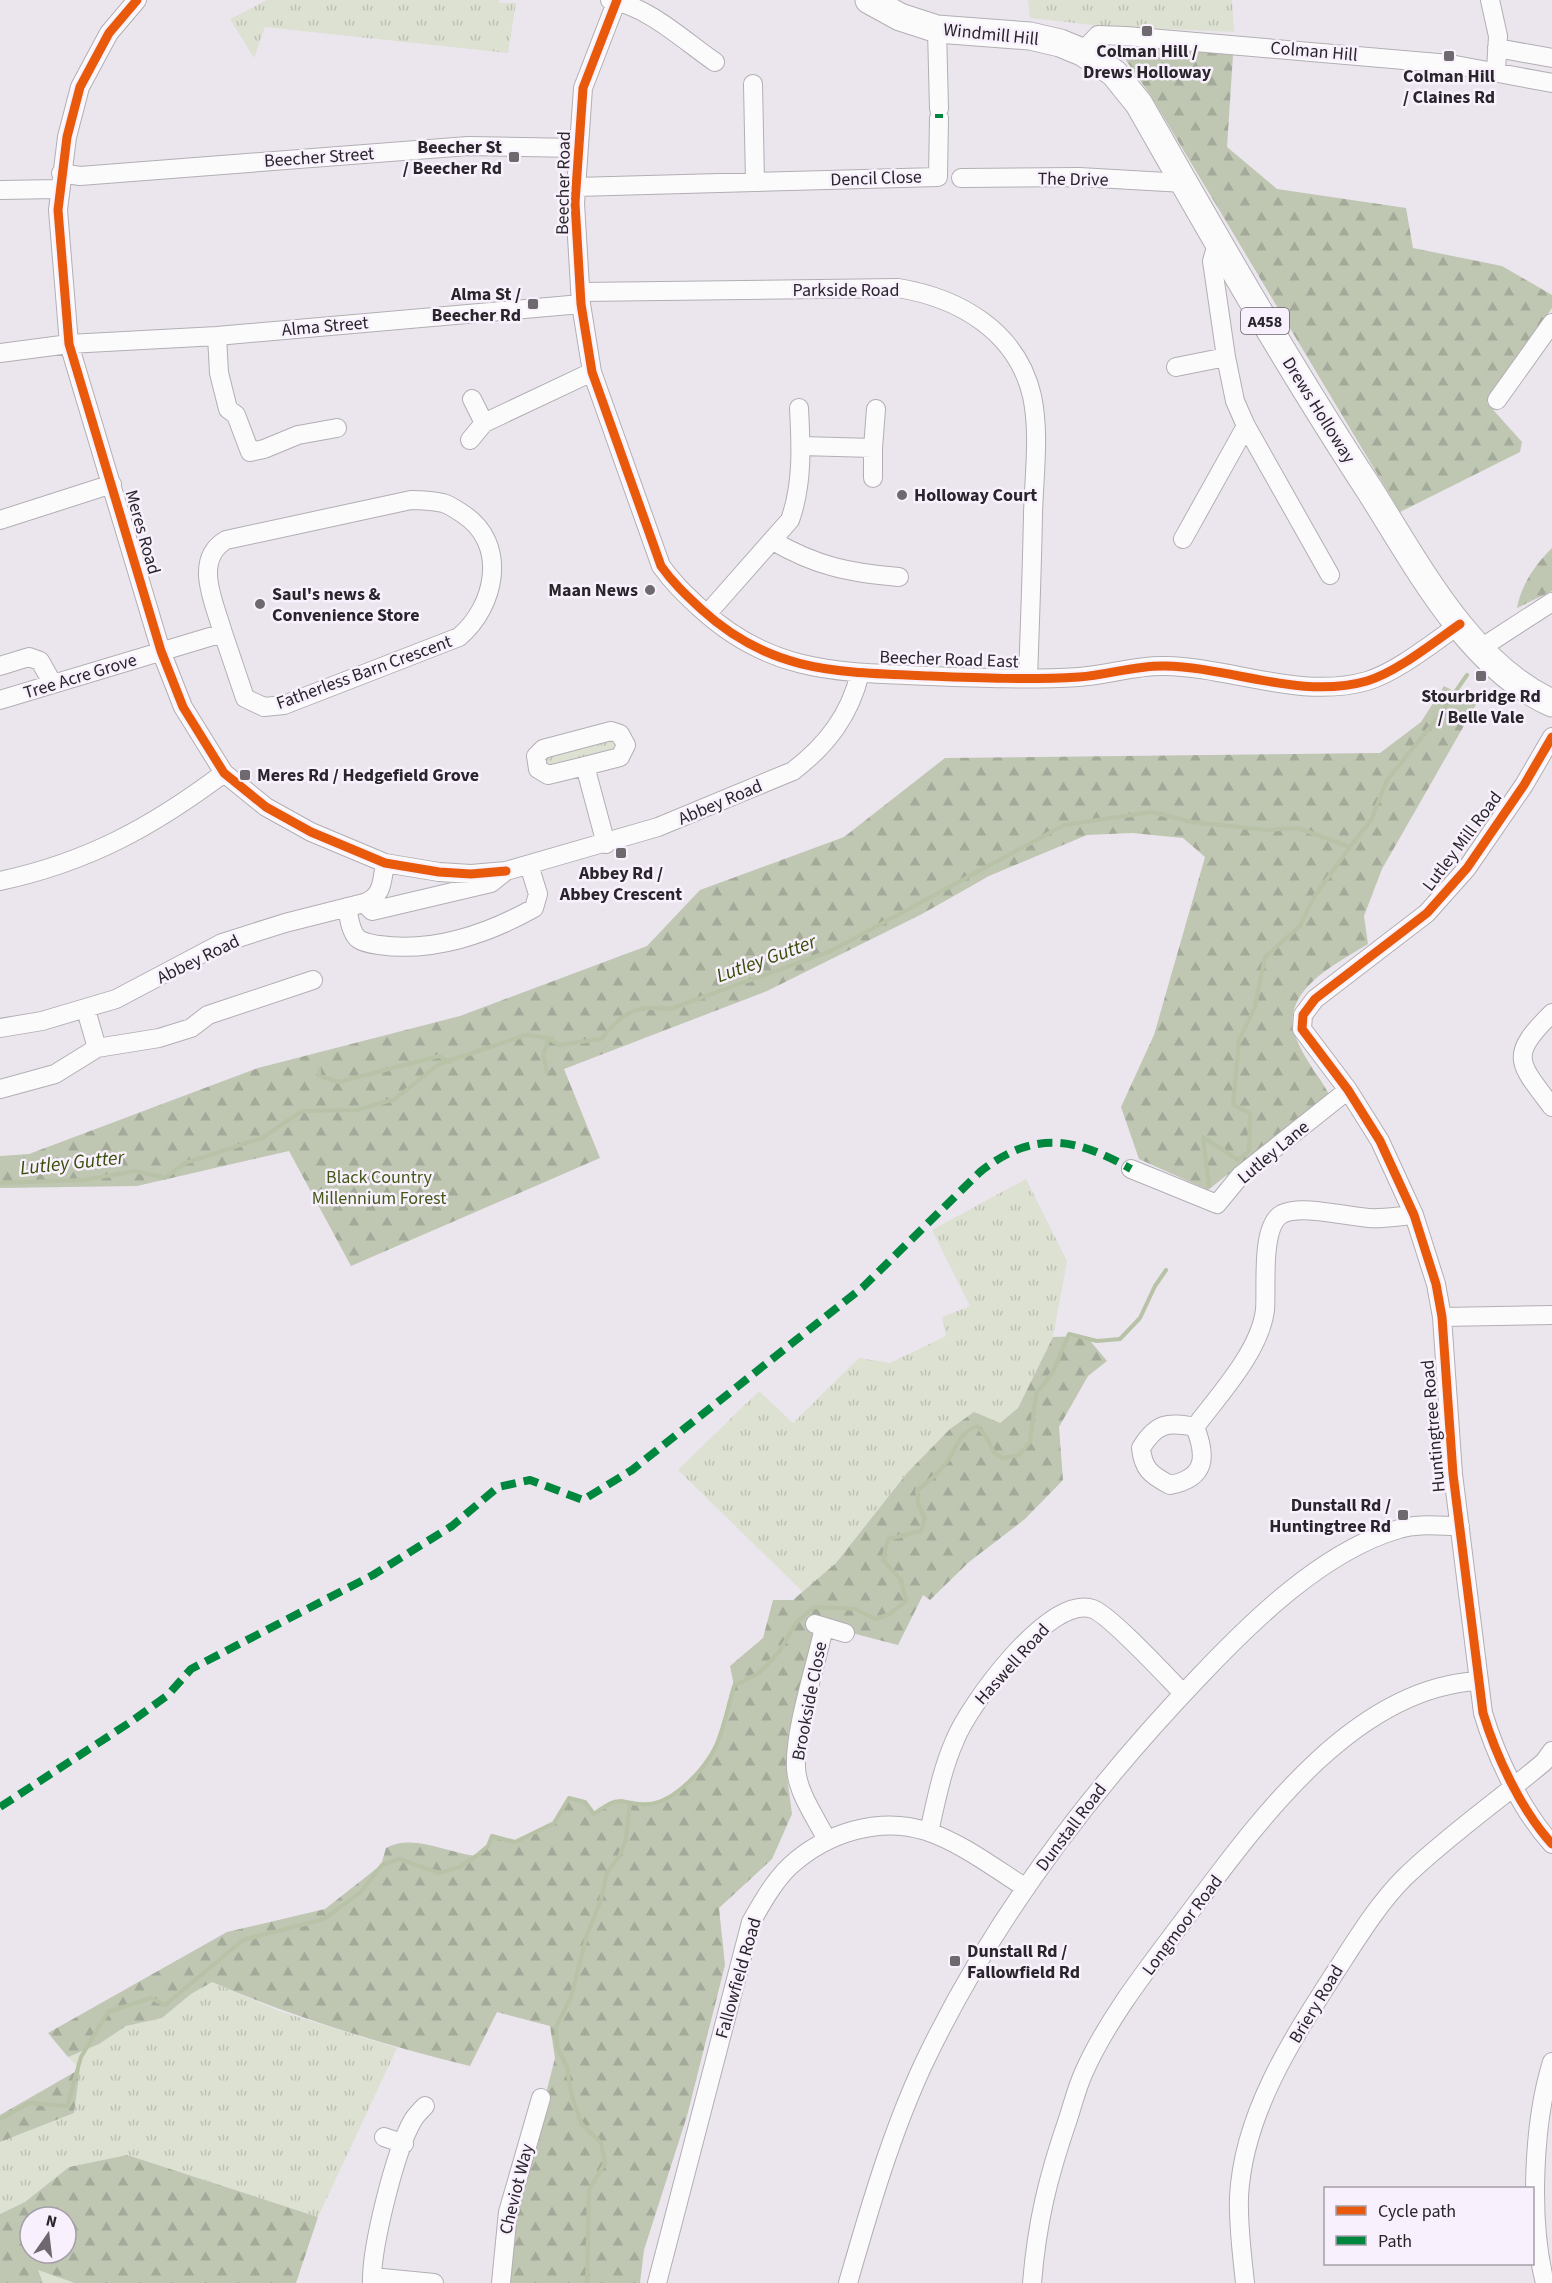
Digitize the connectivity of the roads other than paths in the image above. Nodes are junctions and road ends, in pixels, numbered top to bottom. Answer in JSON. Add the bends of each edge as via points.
{"nodes":[{"id":1,"x":137,"y":0,"type":"edge"},
{"id":2,"x":615,"y":0,"type":"edge"},
{"id":3,"x":870,"y":0,"type":"edge"},
{"id":4,"x":1490,"y":0,"type":"edge"},
{"id":5,"x":937,"y":30,"type":"junction"},
{"id":6,"x":1497,"y":48,"type":"junction"},
{"id":7,"x":1082,"y":51,"type":"junction"},
{"id":8,"x":1552,"y":58,"type":"edge"},
{"id":9,"x":715,"y":62,"type":"dead end"},
{"id":10,"x":1496,"y":71,"type":"junction"},
{"id":11,"x":1552,"y":83,"type":"edge"},
{"id":12,"x":753,"y":84,"type":"dead end"},
{"id":13,"x":578,"y":148,"type":"junction"},
{"id":14,"x":961,"y":178,"type":"dead end"},
{"id":15,"x":60,"y":181,"type":"junction"},
{"id":16,"x":755,"y":182,"type":"junction"},
{"id":17,"x":1184,"y":183,"type":"junction"},
{"id":18,"x":576,"y":187,"type":"junction"},
{"id":19,"x":0,"y":190,"type":"edge"},
{"id":20,"x":1218,"y":241,"type":"junction"},
{"id":21,"x":581,"y":298,"type":"junction"},
{"id":22,"x":1552,"y":323,"type":"edge"},
{"id":23,"x":217,"y":336,"type":"junction"},
{"id":24,"x":69,"y":344,"type":"junction"},
{"id":25,"x":0,"y":353,"type":"edge"},
{"id":26,"x":1226,"y":357,"type":"junction"},
{"id":27,"x":1176,"y":367,"type":"dead end"},
{"id":28,"x":592,"y":372,"type":"junction"},
{"id":29,"x":472,"y":399,"type":"dead end"},
{"id":30,"x":1497,"y":400,"type":"dead end"},
{"id":31,"x":799,"y":408,"type":"dead end"},
{"id":32,"x":876,"y":409,"type":"dead end"},
{"id":33,"x":484,"y":423,"type":"junction"},
{"id":34,"x":1246,"y":426,"type":"junction"},
{"id":35,"x":337,"y":428,"type":"dead end"},
{"id":36,"x":470,"y":440,"type":"dead end"},
{"id":37,"x":801,"y":446,"type":"junction"},
{"id":38,"x":873,"y":448,"type":"junction"},
{"id":39,"x":873,"y":478,"type":"dead end"},
{"id":40,"x":112,"y":484,"type":"junction"},
{"id":41,"x":0,"y":520,"type":"edge"},
{"id":42,"x":1183,"y":539,"type":"dead end"},
{"id":43,"x":772,"y":540,"type":"junction"},
{"id":44,"x":1330,"y":575,"type":"dead end"},
{"id":45,"x":899,"y":577,"type":"dead end"},
{"id":46,"x":1552,"y":602,"type":"edge"},
{"id":47,"x":707,"y":614,"type":"junction"},
{"id":48,"x":1460,"y":624,"type":"junction"},
{"id":49,"x":222,"y":633,"type":"junction"},
{"id":50,"x":1481,"y":648,"type":"junction"},
{"id":51,"x":161,"y":651,"type":"junction"},
{"id":52,"x":0,"y":666,"type":"edge"},
{"id":53,"x":860,"y":673,"type":"junction"},
{"id":54,"x":1028,"y":678,"type":"junction"},
{"id":55,"x":53,"y":684,"type":"junction"},
{"id":56,"x":0,"y":700,"type":"edge"},
{"id":57,"x":1552,"y":703,"type":"edge"},
{"id":58,"x":1552,"y":737,"type":"edge"},
{"id":59,"x":585,"y":766,"type":"dead end"},
{"id":60,"x":224,"y":774,"type":"junction"},
{"id":61,"x":606,"y":844,"type":"junction"},
{"id":62,"x":385,"y":863,"type":"junction"},
{"id":63,"x":529,"y":865,"type":"junction"},
{"id":64,"x":506,"y":871,"type":"junction"},
{"id":65,"x":0,"y":881,"type":"edge"},
{"id":66,"x":356,"y":905,"type":"junction"},
{"id":67,"x":313,"y":980,"type":"dead end"},
{"id":68,"x":86,"y":1010,"type":"junction"},
{"id":69,"x":1552,"y":1013,"type":"edge"},
{"id":70,"x":1302,"y":1022,"type":"joint"},
{"id":71,"x":0,"y":1028,"type":"edge"},
{"id":72,"x":97,"y":1048,"type":"junction"},
{"id":73,"x":0,"y":1089,"type":"edge"},
{"id":74,"x":1348,"y":1090,"type":"junction"},
{"id":75,"x":1552,"y":1107,"type":"edge"},
{"id":76,"x":1131,"y":1168,"type":"dead end"},
{"id":77,"x":1414,"y":1215,"type":"junction"},
{"id":78,"x":1552,"y":1315,"type":"edge"},
{"id":79,"x":1442,"y":1317,"type":"junction"},
{"id":80,"x":1195,"y":1427,"type":"dead end"},
{"id":81,"x":1460,"y":1526,"type":"junction"},
{"id":82,"x":845,"y":1633,"type":"dead end"},
{"id":83,"x":1477,"y":1681,"type":"junction"},
{"id":84,"x":1183,"y":1693,"type":"junction"},
{"id":85,"x":1552,"y":1751,"type":"edge"},
{"id":86,"x":1514,"y":1787,"type":"junction"},
{"id":87,"x":929,"y":1832,"type":"junction"},
{"id":88,"x":826,"y":1840,"type":"junction"},
{"id":89,"x":1552,"y":1844,"type":"edge"},
{"id":90,"x":1026,"y":1888,"type":"junction"},
{"id":91,"x":1552,"y":2062,"type":"edge"},
{"id":92,"x":541,"y":2098,"type":"dead end"},
{"id":93,"x":425,"y":2106,"type":"dead end"},
{"id":94,"x":384,"y":2137,"type":"dead end"},
{"id":95,"x":404,"y":2144,"type":"junction"},
{"id":96,"x":372,"y":2280,"type":"edge"},
{"id":97,"x":434,"y":2283,"type":"edge"},
{"id":98,"x":501,"y":2283,"type":"edge"},
{"id":99,"x":657,"y":2283,"type":"edge"},
{"id":100,"x":848,"y":2283,"type":"edge"},
{"id":101,"x":1032,"y":2283,"type":"edge"},
{"id":102,"x":1245,"y":2283,"type":"edge"},
{"id":103,"x":1545,"y":2283,"type":"edge"}],
"edges":[{"from":1,"to":15,"type":"street","name":"Meres Road","via":[[109,33],[80,87]]},
{"from":2,"to":9,"type":"street","via":[[648,15]]},
{"from":2,"to":13,"type":"street","name":"Beecher Road","via":[[584,88]]},
{"from":3,"to":5,"type":"highway","name":"Windmill Hill","number":"A458","via":[[900,17]]},
{"from":4,"to":6,"type":"street"},
{"from":5,"to":7,"type":"highway","name":"Windmill Hill","number":"A458","via":[[1030,36]]},
{"from":5,"to":16,"type":"street","name":"Dencil Close","via":[[938,177]]},
{"from":6,"to":8,"type":"street"},
{"from":6,"to":10,"type":"street"},
{"from":7,"to":10,"type":"street","name":"Colman Hill","via":[[1098,35],[1126,36]]},
{"from":7,"to":17,"type":"highway","name":"Drews Holloway","number":"A458","via":[[1114,73],[1139,104]]},
{"from":10,"to":11,"type":"street","name":"Colman Hill"},
{"from":12,"to":16,"type":"street"},
{"from":13,"to":15,"type":"street","name":"Beecher Street","via":[[468,146],[80,176]]},
{"from":13,"to":18,"type":"street","name":"Beecher Road"},
{"from":14,"to":17,"type":"street","name":"The Drive","via":[[1079,177]]},
{"from":15,"to":19,"type":"street","name":"Beecher Street"},
{"from":15,"to":24,"type":"street","name":"Meres Road"},
{"from":16,"to":18,"type":"street","name":"Dencil Close"},
{"from":17,"to":20,"type":"highway","name":"Drews Holloway","number":"A458"},
{"from":18,"to":21,"type":"street","name":"Beecher Road"},
{"from":20,"to":26,"type":"street","via":[[1212,261]]},
{"from":20,"to":48,"type":"highway","name":"Drews Holloway","number":"A458","via":[[1306,393]]},
{"from":21,"to":23,"type":"street","name":"Alma Street"},
{"from":21,"to":28,"type":"street","name":"Beecher Road"},
{"from":21,"to":54,"type":"street","name":"Parkside Road","via":[[898,288],[938,296],[988,326],[1006,343],[1032,396],[1035,446]]},
{"from":22,"to":30,"type":"street"},
{"from":23,"to":24,"type":"street","name":"Alma Street"},
{"from":23,"to":35,"type":"street","via":[[219,373],[228,408],[236,415],[250,452],[298,435]]},
{"from":24,"to":25,"type":"street","name":"Alma Street"},
{"from":24,"to":40,"type":"street","name":"Meres Road"},
{"from":26,"to":27,"type":"street"},
{"from":26,"to":34,"type":"street","via":[[1235,400]]},
{"from":28,"to":33,"type":"street"},
{"from":28,"to":47,"type":"street","name":"Beecher Road East","via":[[661,566],[672,583]]},
{"from":29,"to":33,"type":"street"},
{"from":31,"to":37,"type":"street"},
{"from":32,"to":38,"type":"street"},
{"from":33,"to":36,"type":"street"},
{"from":34,"to":42,"type":"street"},
{"from":34,"to":44,"type":"street"},
{"from":37,"to":38,"type":"street"},
{"from":37,"to":43,"type":"street","via":[[797,501],[790,520]]},
{"from":38,"to":39,"type":"street"},
{"from":40,"to":41,"type":"street"},
{"from":40,"to":51,"type":"street","name":"Meres Road"},
{"from":43,"to":45,"type":"street","via":[[804,559],[827,566]]},
{"from":43,"to":47,"type":"street"},
{"from":46,"to":50,"type":"street"},
{"from":47,"to":53,"type":"street","name":"Beecher Road East","via":[[758,651],[794,663]]},
{"from":48,"to":50,"type":"highway","name":"Drews Holloway","number":"A458"},
{"from":48,"to":54,"type":"street","name":"Beecher Road East","via":[[1385,673],[1348,684],[1300,684],[1164,666]]},
{"from":49,"to":49,"type":"street","name":"Fatherless Barn Crescent","via":[[207,562],[216,546],[226,540],[411,500],[445,503],[477,526],[490,550],[489,595],[474,624],[459,637],[284,705],[264,707],[245,698]]},
{"from":49,"to":51,"type":"street"},
{"from":50,"to":57,"type":"highway","number":"A458","via":[[1519,685]]},
{"from":51,"to":55,"type":"street","name":"Tree Acre Grove"},
{"from":51,"to":60,"type":"street","name":"Meres Road","via":[[183,707]]},
{"from":52,"to":55,"type":"street","via":[[29,657],[40,661]]},
{"from":53,"to":54,"type":"street","name":"Beecher Road East"},
{"from":53,"to":61,"type":"street","name":"Abbey Road","via":[[854,698],[839,726],[793,771],[658,827]]},
{"from":55,"to":56,"type":"street","name":"Tree Acre Grove"},
{"from":58,"to":70,"type":"street","name":"Lutley Mill Road","via":[[1467,868],[1434,906],[1315,999]]},
{"from":59,"to":61,"type":"street"},
{"from":60,"to":62,"type":"street","name":"Meres Road","via":[[266,807],[337,844]]},
{"from":60,"to":65,"type":"street","via":[[177,808],[101,850]]},
{"from":61,"to":63,"type":"street","name":"Abbey Road"},
{"from":62,"to":64,"type":"street","name":"Meres Road","via":[[439,872]]},
{"from":62,"to":66,"type":"street","via":[[380,892],[372,900]]},
{"from":63,"to":64,"type":"street","name":"Abbey Road"},
{"from":63,"to":66,"type":"street","via":[[538,894],[534,908],[456,940],[427,947],[399,948],[358,939],[352,931]]},
{"from":64,"to":66,"type":"street","name":"Abbey Road","via":[[490,883],[372,911]]},
{"from":66,"to":68,"type":"street","name":"Abbey Road","via":[[222,943],[116,999]]},
{"from":67,"to":72,"type":"street","via":[[208,1015],[191,1028],[159,1038]]},
{"from":68,"to":71,"type":"street","name":"Abbey Road"},
{"from":68,"to":72,"type":"street"},
{"from":69,"to":75,"type":"street","via":[[1529,1036],[1522,1054],[1527,1074]]},
{"from":70,"to":74,"type":"street","name":"Huntingtree Road","via":[[1312,1044]]},
{"from":72,"to":73,"type":"street","via":[[55,1074]]},
{"from":74,"to":76,"type":"street","name":"Lutley Lane","via":[[1241,1175],[1217,1204]]},
{"from":74,"to":77,"type":"street","name":"Huntingtree Road","via":[[1380,1141]]},
{"from":77,"to":79,"type":"street","name":"Huntingtree Road"},
{"from":77,"to":80,"type":"street","via":[[1370,1218],[1302,1211],[1282,1214],[1268,1238],[1264,1312],[1255,1341]]},
{"from":78,"to":79,"type":"street"},
{"from":79,"to":81,"type":"street","name":"Huntingtree Road","via":[[1444,1383]]},
{"from":81,"to":83,"type":"street","name":"Huntingtree Road","via":[[1473,1617]]},
{"from":81,"to":84,"type":"street","name":"Dunstall Road","via":[[1401,1528],[1361,1544],[1252,1621]]},
{"from":82,"to":88,"type":"street","name":"Brookside Close","via":[[820,1625],[797,1743],[796,1769]]},
{"from":83,"to":86,"type":"street","name":"Huntingtree Road","via":[[1491,1741]]},
{"from":83,"to":101,"type":"street","name":"Longmoor Road","via":[[1447,1683],[1421,1694],[1368,1721],[1342,1740],[1298,1779],[1262,1819],[1151,1964],[1083,2073],[1041,2203]]},
{"from":84,"to":87,"type":"street","name":"Haswell Road","via":[[1094,1610],[1071,1608],[1059,1614],[1023,1646],[966,1718],[943,1776]]},
{"from":84,"to":90,"type":"street","name":"Dunstall Road","via":[[1099,1787]]},
{"from":85,"to":86,"type":"street","name":"Briery Road"},
{"from":86,"to":89,"type":"street","name":"Huntingtree Road"},
{"from":86,"to":102,"type":"street","name":"Briery Road","via":[[1402,1881],[1360,1935],[1273,2077],[1254,2122],[1239,2196]]},
{"from":87,"to":88,"type":"street","name":"Fallowfield Road","via":[[881,1826]]},
{"from":87,"to":90,"type":"street","name":"Fallowfield Road","via":[[970,1851]]},
{"from":88,"to":99,"type":"street","name":"Fallowfield Road","via":[[789,1866],[751,1922]]},
{"from":90,"to":100,"type":"street","name":"Dunstall Road","via":[[968,1979],[915,2082]]},
{"from":91,"to":103,"type":"street","via":[[1536,2166],[1538,2244]]},
{"from":92,"to":98,"type":"street","name":"Cheviot Way","via":[[508,2212]]},
{"from":93,"to":95,"type":"street","via":[[413,2119]]},
{"from":94,"to":95,"type":"street"},
{"from":95,"to":96,"type":"street","via":[[377,2235]]},
{"from":96,"to":97,"type":"street"}]}
